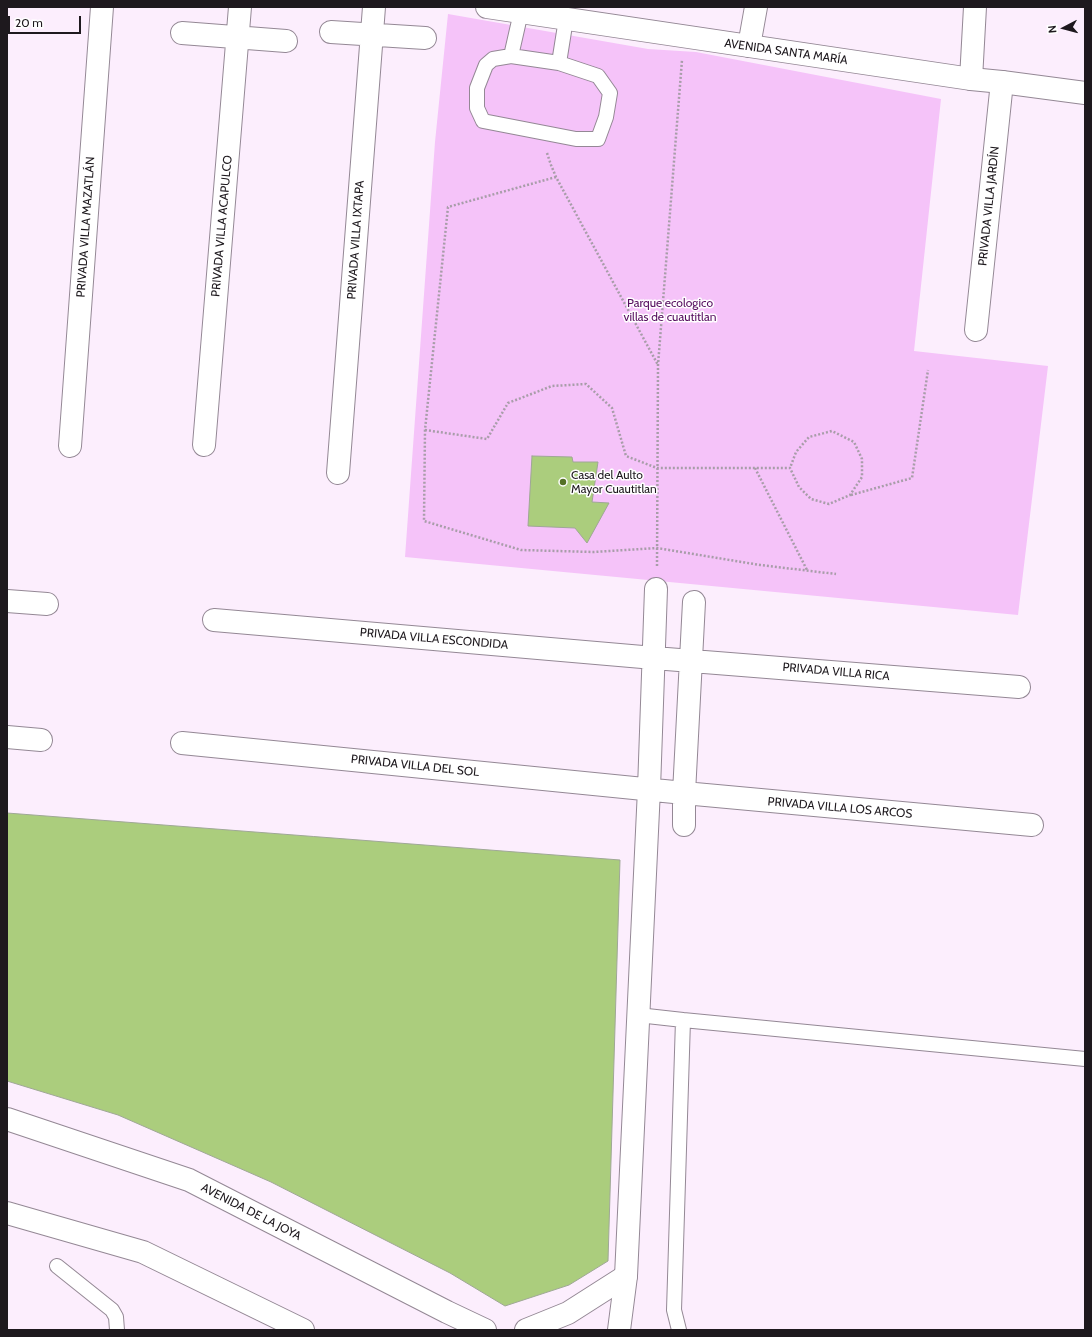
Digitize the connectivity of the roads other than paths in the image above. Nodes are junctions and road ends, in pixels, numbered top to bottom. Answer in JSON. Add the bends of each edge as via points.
{"nodes":[{"id":1,"x":102,"y":7,"type":"edge"},
{"id":2,"x":240,"y":7,"type":"edge"},
{"id":3,"x":374,"y":7,"type":"edge"},
{"id":4,"x":487,"y":7,"type":"edge"},
{"id":5,"x":756,"y":7,"type":"edge"},
{"id":6,"x":975,"y":7,"type":"edge"},
{"id":7,"x":521,"y":12,"type":"junction"},
{"id":8,"x":566,"y":19,"type":"junction"},
{"id":9,"x":331,"y":32,"type":"dead end"},
{"id":10,"x":182,"y":33,"type":"dead end"},
{"id":11,"x":371,"y":34,"type":"junction"},
{"id":12,"x":237,"y":37,"type":"junction"},
{"id":13,"x":425,"y":38,"type":"dead end"},
{"id":14,"x":286,"y":40,"type":"dead end"},
{"id":15,"x":749,"y":46,"type":"junction"},
{"id":16,"x":511,"y":56,"type":"junction"},
{"id":17,"x":559,"y":63,"type":"junction"},
{"id":18,"x":971,"y":79,"type":"junction"},
{"id":19,"x":1002,"y":82,"type":"junction"},
{"id":20,"x":1085,"y":93,"type":"edge"},
{"id":21,"x":976,"y":330,"type":"dead end"},
{"id":22,"x":70,"y":446,"type":"dead end"},
{"id":23,"x":204,"y":446,"type":"dead end"},
{"id":24,"x":338,"y":473,"type":"dead end"},
{"id":25,"x":656,"y":589,"type":"road end"},
{"id":26,"x":7,"y":601,"type":"edge"},
{"id":27,"x":694,"y":602,"type":"dead end"},
{"id":28,"x":47,"y":604,"type":"dead end"},
{"id":29,"x":214,"y":620,"type":"dead end"},
{"id":30,"x":654,"y":658,"type":"junction"},
{"id":31,"x":692,"y":661,"type":"junction"},
{"id":32,"x":1019,"y":687,"type":"dead end"},
{"id":33,"x":7,"y":737,"type":"edge"},
{"id":34,"x":42,"y":740,"type":"dead end"},
{"id":35,"x":182,"y":744,"type":"dead end"},
{"id":36,"x":649,"y":789,"type":"junction"},
{"id":37,"x":684,"y":793,"type":"junction"},
{"id":38,"x":684,"y":824,"type":"dead end"},
{"id":39,"x":1032,"y":825,"type":"dead end"},
{"id":40,"x":638,"y":1015,"type":"junction"},
{"id":41,"x":683,"y":1020,"type":"junction"},
{"id":42,"x":1085,"y":1059,"type":"edge"},
{"id":43,"x":7,"y":1119,"type":"edge"},
{"id":44,"x":7,"y":1213,"type":"edge"},
{"id":45,"x":57,"y":1266,"type":"dead end"},
{"id":46,"x":626,"y":1276,"type":"junction"},
{"id":47,"x":282,"y":1325,"type":"edge"},
{"id":48,"x":117,"y":1330,"type":"edge"},
{"id":49,"x":303,"y":1330,"type":"edge"},
{"id":50,"x":485,"y":1330,"type":"edge"},
{"id":51,"x":526,"y":1330,"type":"edge"},
{"id":52,"x":619,"y":1330,"type":"edge"},
{"id":53,"x":679,"y":1330,"type":"edge"}],
"edges":[{"from":1,"to":22,"type":"street","name":"PRIVADA VILLA MAZATLÁN"},
{"from":2,"to":12,"type":"street","name":"PRIVADA VILLA ACAPULCO"},
{"from":3,"to":11,"type":"street","name":"PRIVADA VILLA IXTAPA"},
{"from":4,"to":7,"type":"street","name":"AVENIDA SANTA MARÍA"},
{"from":5,"to":15,"type":"street"},
{"from":6,"to":18,"type":"street"},
{"from":7,"to":8,"type":"street","name":"AVENIDA SANTA MARÍA"},
{"from":7,"to":16,"type":"lane"},
{"from":8,"to":15,"type":"street","name":"AVENIDA SANTA MARÍA"},
{"from":8,"to":17,"type":"lane"},
{"from":9,"to":11,"type":"street"},
{"from":10,"to":12,"type":"street"},
{"from":11,"to":13,"type":"street"},
{"from":11,"to":24,"type":"street","name":"PRIVADA VILLA IXTAPA"},
{"from":12,"to":14,"type":"street"},
{"from":12,"to":23,"type":"street","name":"PRIVADA VILLA ACAPULCO"},
{"from":15,"to":18,"type":"street","name":"AVENIDA SANTA MARÍA"},
{"from":16,"to":17,"type":"lane"},
{"from":16,"to":17,"type":"lane","via":[[493,59],[486,65],[477,88],[477,108],[483,120],[576,139],[598,139],[606,117],[610,93],[598,76]]},
{"from":18,"to":19,"type":"street","name":"AVENIDA SANTA MARÍA"},
{"from":19,"to":20,"type":"street","name":"AVENIDA SANTA MARÍA"},
{"from":19,"to":21,"type":"street","name":"PRIVADA VILLA JARDÍN"},
{"from":25,"to":30,"type":"street"},
{"from":26,"to":28,"type":"street"},
{"from":27,"to":31,"type":"street"},
{"from":29,"to":30,"type":"street","name":"PRIVADA VILLA ESCONDIDA"},
{"from":30,"to":31,"type":"street","name":"PRIVADA VILLA RICA"},
{"from":30,"to":36,"type":"street"},
{"from":31,"to":32,"type":"street","name":"PRIVADA VILLA RICA"},
{"from":31,"to":37,"type":"street"},
{"from":33,"to":34,"type":"street"},
{"from":35,"to":36,"type":"street","name":"PRIVADA VILLA DEL SOL"},
{"from":36,"to":37,"type":"street","name":"PRIVADA VILLA LOS ARCOS"},
{"from":36,"to":40,"type":"street"},
{"from":37,"to":38,"type":"street"},
{"from":37,"to":39,"type":"street","name":"PRIVADA VILLA LOS ARCOS"},
{"from":40,"to":41,"type":"lane"},
{"from":40,"to":46,"type":"street"},
{"from":41,"to":42,"type":"lane"},
{"from":41,"to":53,"type":"lane","via":[[674,1310]]},
{"from":43,"to":50,"type":"street","name":"AVENIDA DE LA JOYA","via":[[189,1180]]},
{"from":44,"to":47,"type":"street","via":[[143,1252]]},
{"from":45,"to":48,"type":"lane","via":[[112,1310],[116,1317]]},
{"from":46,"to":51,"type":"street","via":[[568,1313]]},
{"from":46,"to":52,"type":"street"},
{"from":47,"to":49,"type":"street"}]}
